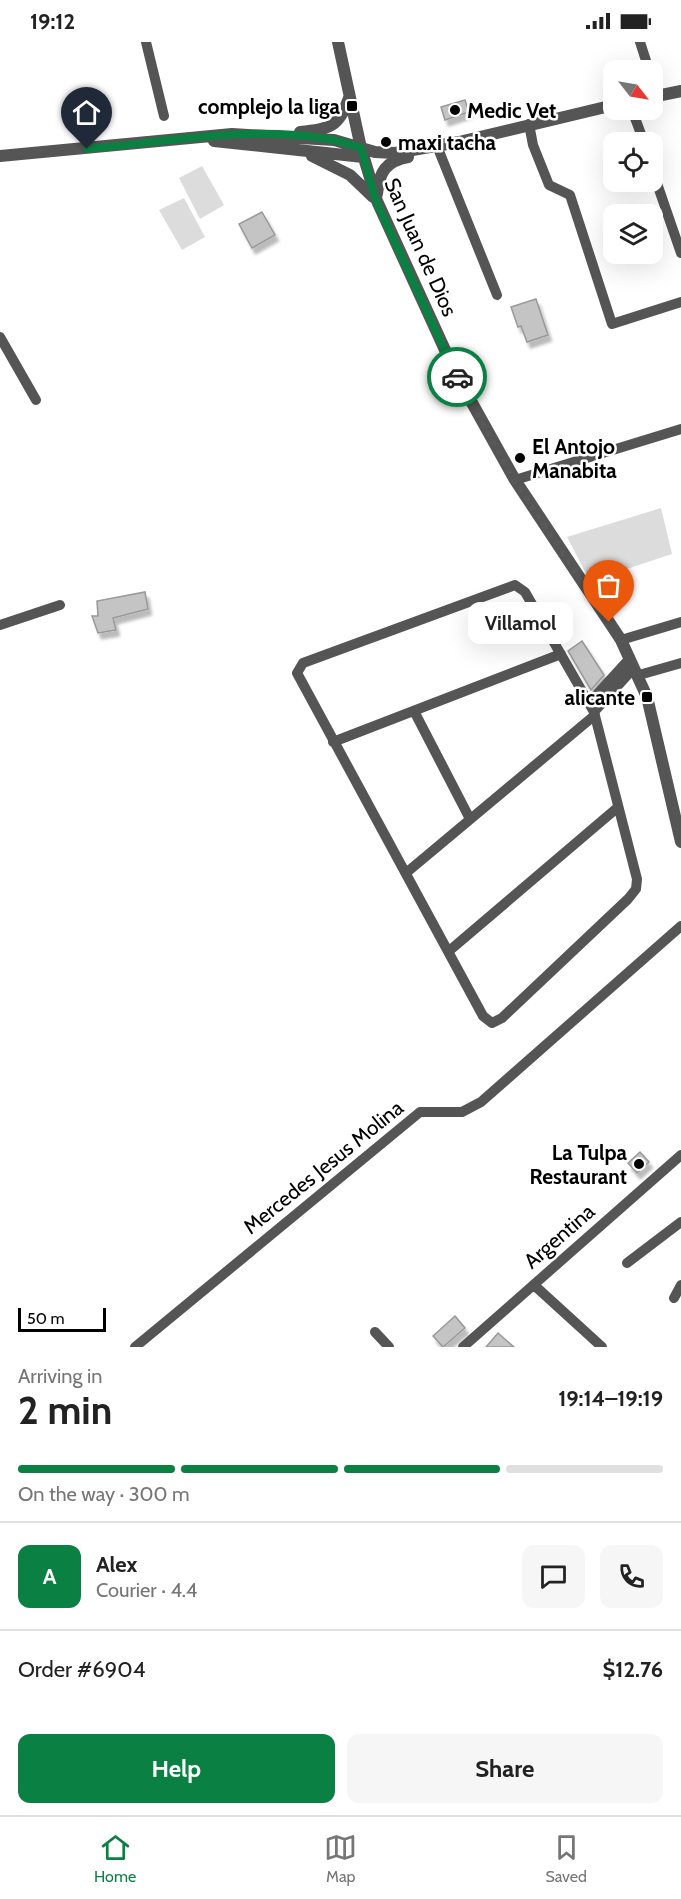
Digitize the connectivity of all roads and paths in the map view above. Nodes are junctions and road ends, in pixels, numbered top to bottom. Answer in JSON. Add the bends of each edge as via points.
{"nodes":[{"id":1,"x":146,"y":42,"type":"edge"},
{"id":2,"x":338,"y":42,"type":"edge"},
{"id":3,"x":640,"y":42,"type":"edge"},
{"id":4,"x":646,"y":60,"type":"edge"},
{"id":5,"x":681,"y":91,"type":"edge"},
{"id":6,"x":663,"y":94,"type":"edge"},
{"id":7,"x":350,"y":96,"type":"junction"},
{"id":8,"x":603,"y":107,"type":"edge"},
{"id":9,"x":164,"y":116,"type":"dead end"},
{"id":10,"x":529,"y":124,"type":"junction"},
{"id":11,"x":356,"y":128,"type":"junction"},
{"id":12,"x":273,"y":135,"type":"junction"},
{"id":13,"x":195,"y":139,"type":"junction"},
{"id":14,"x":459,"y":142,"type":"junction"},
{"id":15,"x":287,"y":149,"type":"junction"},
{"id":16,"x":439,"y":151,"type":"junction"},
{"id":17,"x":362,"y":152,"type":"junction"},
{"id":18,"x":394,"y":153,"type":"junction"},
{"id":19,"x":0,"y":156,"type":"edge"},
{"id":20,"x":660,"y":192,"type":"edge"},
{"id":21,"x":376,"y":201,"type":"junction"},
{"id":22,"x":681,"y":253,"type":"edge"},
{"id":23,"x":497,"y":295,"type":"dead end"},
{"id":24,"x":681,"y":302,"type":"edge"},
{"id":25,"x":0,"y":337,"type":"edge"},
{"id":26,"x":36,"y":400,"type":"dead end"},
{"id":27,"x":681,"y":429,"type":"edge"},
{"id":28,"x":514,"y":480,"type":"junction"},
{"id":29,"x":60,"y":606,"type":"dead end"},
{"id":30,"x":681,"y":622,"type":"edge"},
{"id":31,"x":0,"y":625,"type":"edge"},
{"id":32,"x":621,"y":640,"type":"junction"},
{"id":33,"x":561,"y":654,"type":"junction"},
{"id":34,"x":681,"y":663,"type":"edge"},
{"id":35,"x":634,"y":667,"type":"junction"},
{"id":36,"x":593,"y":710,"type":"junction"},
{"id":37,"x":414,"y":711,"type":"junction"},
{"id":38,"x":333,"y":742,"type":"junction"},
{"id":39,"x":616,"y":808,"type":"junction"},
{"id":40,"x":470,"y":819,"type":"junction"},
{"id":41,"x":681,"y":842,"type":"edge"},
{"id":42,"x":406,"y":873,"type":"junction"},
{"id":43,"x":681,"y":926,"type":"edge"},
{"id":44,"x":449,"y":951,"type":"junction"},
{"id":45,"x":681,"y":1155,"type":"edge"},
{"id":46,"x":681,"y":1222,"type":"edge"},
{"id":47,"x":627,"y":1263,"type":"dead end"},
{"id":48,"x":534,"y":1285,"type":"junction"},
{"id":49,"x":681,"y":1285,"type":"edge"},
{"id":50,"x":674,"y":1298,"type":"dead end"},
{"id":51,"x":375,"y":1332,"type":"dead end"},
{"id":52,"x":135,"y":1347,"type":"edge"},
{"id":53,"x":389,"y":1347,"type":"edge"},
{"id":54,"x":463,"y":1347,"type":"edge"},
{"id":55,"x":602,"y":1347,"type":"edge"}],
"edges":[{"from":1,"to":9,"type":"street"},
{"from":2,"to":7,"type":"street","name":"San Juan de Dios"},
{"from":3,"to":4,"type":"street"},
{"from":5,"to":6,"type":"street"},
{"from":7,"to":11,"type":"street","name":"San Juan de Dios"},
{"from":7,"to":12,"type":"street","via":[[334,124],[324,129]]},
{"from":8,"to":10,"type":"street"},
{"from":10,"to":14,"type":"street"},
{"from":10,"to":24,"type":"street","via":[[549,185],[570,195],[612,324]]},
{"from":11,"to":17,"type":"street","name":"San Juan de Dios"},
{"from":11,"to":18,"type":"street","via":[[371,144]]},
{"from":12,"to":13,"type":"street","via":[[232,134]]},
{"from":12,"to":17,"type":"street","via":[[334,140]]},
{"from":13,"to":15,"type":"street"},
{"from":13,"to":19,"type":"street"},
{"from":14,"to":16,"type":"street","via":[[453,148]]},
{"from":14,"to":18,"type":"street"},
{"from":15,"to":17,"type":"street"},
{"from":15,"to":21,"type":"street","via":[[341,169]]},
{"from":16,"to":21,"type":"street","via":[[390,162],[378,181]]},
{"from":16,"to":23,"type":"street"},
{"from":17,"to":18,"type":"street"},
{"from":17,"to":21,"type":"street","name":"San Juan de Dios"},
{"from":20,"to":22,"type":"street"},
{"from":21,"to":28,"type":"street","name":"San Juan de Dios","via":[[456,374]]},
{"from":25,"to":26,"type":"street"},
{"from":27,"to":28,"type":"street"},
{"from":28,"to":32,"type":"street","name":"San Juan de Dios"},
{"from":29,"to":31,"type":"street"},
{"from":30,"to":32,"type":"street"},
{"from":32,"to":35,"type":"street","name":"San Juan de Dios"},
{"from":33,"to":36,"type":"street"},
{"from":33,"to":37,"type":"street"},
{"from":33,"to":38,"type":"street","via":[[525,592],[515,585],[303,663],[297,673]]},
{"from":34,"to":35,"type":"street"},
{"from":35,"to":36,"type":"street"},
{"from":35,"to":41,"type":"street","name":"San Juan de Dios","via":[[647,698]]},
{"from":36,"to":39,"type":"street"},
{"from":36,"to":40,"type":"street"},
{"from":37,"to":38,"type":"street"},
{"from":37,"to":40,"type":"street"},
{"from":38,"to":42,"type":"street"},
{"from":39,"to":44,"type":"street"},
{"from":39,"to":44,"type":"street","via":[[637,879],[636,889],[502,1018],[492,1023],[483,1016]]},
{"from":40,"to":42,"type":"street"},
{"from":42,"to":44,"type":"street"},
{"from":43,"to":52,"type":"street","name":"Mercedes Jesus Molina","via":[[481,1102],[462,1112],[420,1112]]},
{"from":45,"to":48,"type":"street","name":"Argentina"},
{"from":46,"to":47,"type":"street"},
{"from":48,"to":54,"type":"street","name":"Argentina"},
{"from":48,"to":55,"type":"street"},
{"from":49,"to":50,"type":"street"},
{"from":51,"to":53,"type":"street"}]}
